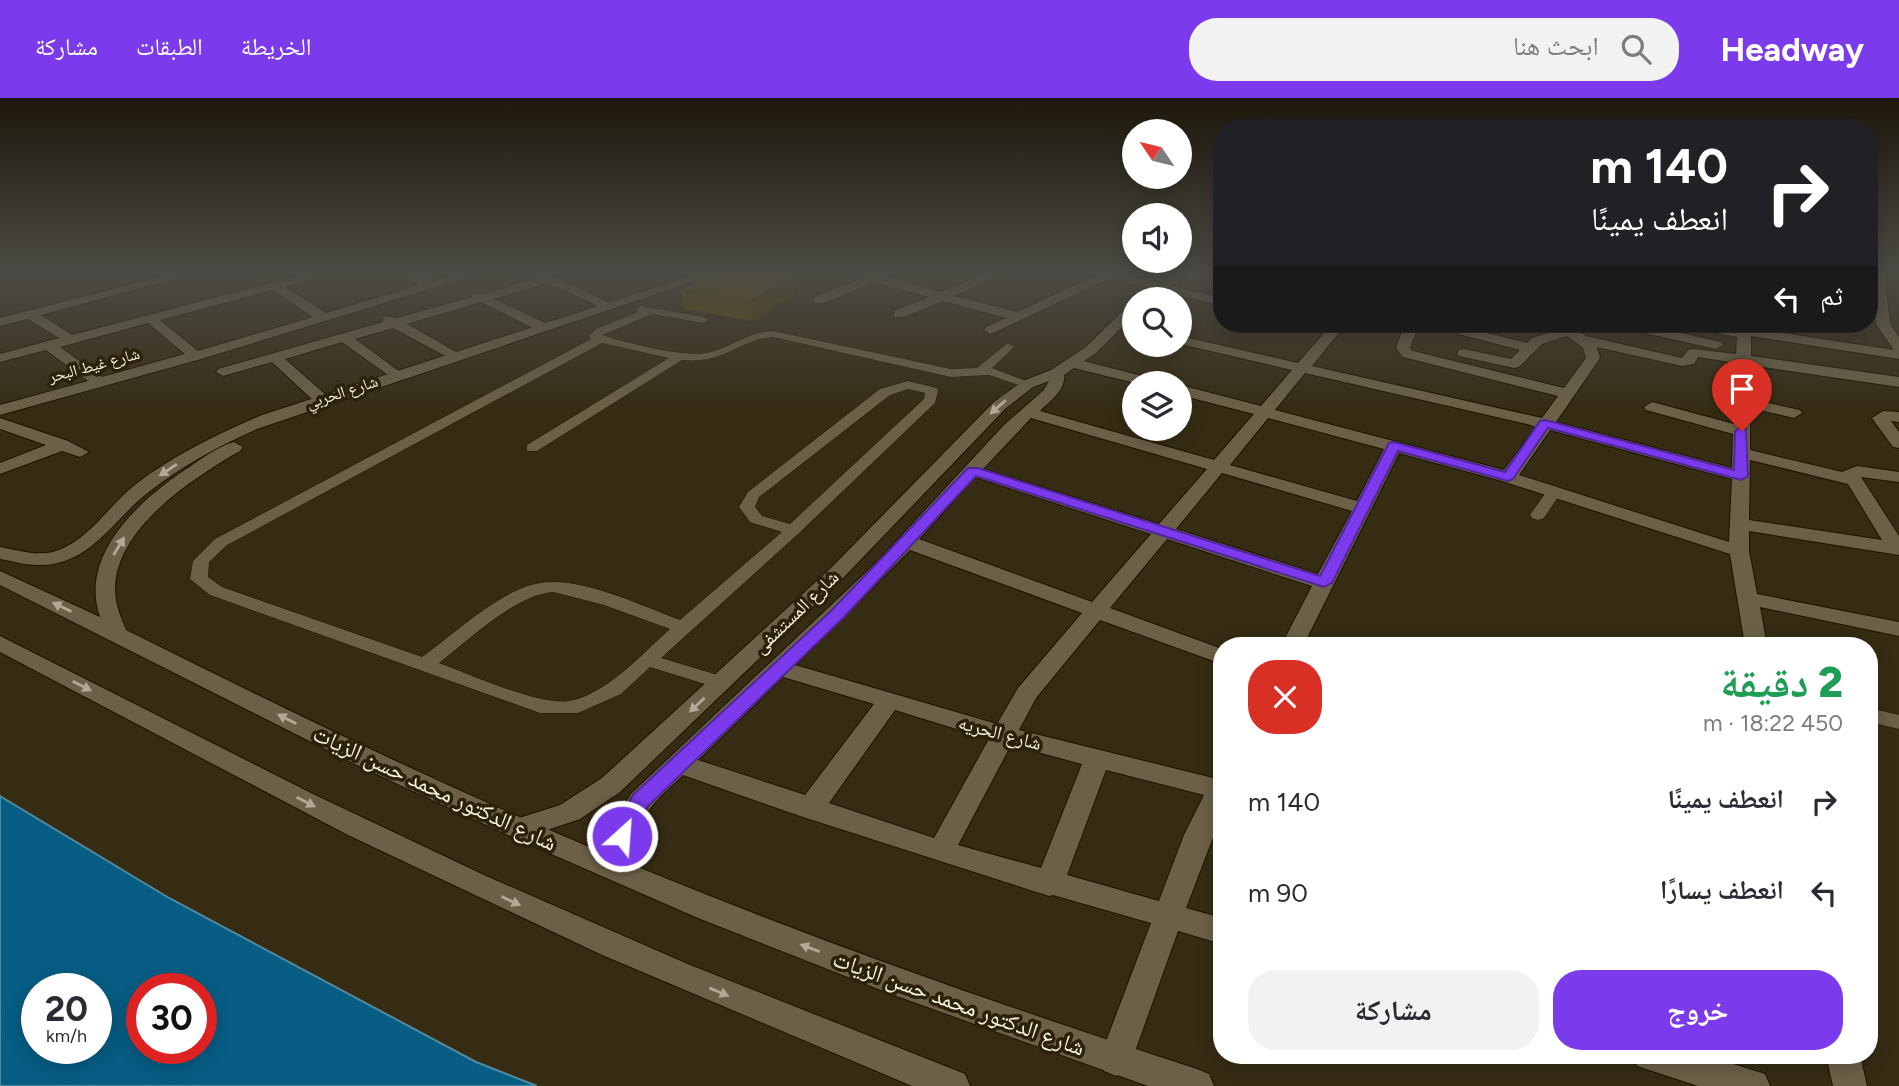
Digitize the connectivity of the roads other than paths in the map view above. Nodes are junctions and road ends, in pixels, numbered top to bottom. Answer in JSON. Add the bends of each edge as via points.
{"nodes":[{"id":1,"x":36,"y":318,"type":"edge"},
{"id":2,"x":159,"y":318,"type":"edge"},
{"id":3,"x":316,"y":318,"type":"edge"},
{"id":4,"x":324,"y":318,"type":"edge"},
{"id":5,"x":386,"y":318,"type":"edge"},
{"id":6,"x":412,"y":318,"type":"edge"},
{"id":7,"x":524,"y":318,"type":"edge"},
{"id":8,"x":570,"y":318,"type":"edge"},
{"id":9,"x":600,"y":318,"type":"edge"},
{"id":10,"x":634,"y":318,"type":"edge"},
{"id":11,"x":692,"y":318,"type":"edge"},
{"id":12,"x":1017,"y":318,"type":"edge"},
{"id":13,"x":1882,"y":318,"type":"edge"},
{"id":14,"x":152,"y":320,"type":"junction"},
{"id":15,"x":318,"y":320,"type":"junction"},
{"id":16,"x":703,"y":320,"type":"dead end"},
{"id":17,"x":1122,"y":322,"type":"edge"},
{"id":18,"x":395,"y":323,"type":"junction"},
{"id":19,"x":1118,"y":326,"type":"junction"},
{"id":20,"x":542,"y":327,"type":"junction"},
{"id":21,"x":1122,"y":327,"type":"edge"},
{"id":22,"x":991,"y":330,"type":"dead end"},
{"id":23,"x":1327,"y":333,"type":"edge"},
{"id":24,"x":1408,"y":333,"type":"edge"},
{"id":25,"x":1472,"y":333,"type":"edge"},
{"id":26,"x":1562,"y":333,"type":"edge"},
{"id":27,"x":1572,"y":333,"type":"edge"},
{"id":28,"x":1577,"y":333,"type":"edge"},
{"id":29,"x":1690,"y":333,"type":"edge"},
{"id":30,"x":1721,"y":333,"type":"edge"},
{"id":31,"x":340,"y":338,"type":"junction"},
{"id":32,"x":600,"y":339,"type":"junction"},
{"id":33,"x":1406,"y":339,"type":"junction"},
{"id":34,"x":71,"y":340,"type":"junction"},
{"id":35,"x":1743,"y":340,"type":"edge"},
{"id":36,"x":1192,"y":343,"type":"edge"},
{"id":37,"x":50,"y":346,"type":"junction"},
{"id":38,"x":1008,"y":347,"type":"dead end"},
{"id":39,"x":1899,"y":347,"type":"edge"},
{"id":40,"x":1530,"y":348,"type":"junction"},
{"id":41,"x":682,"y":355,"type":"junction"},
{"id":42,"x":1899,"y":355,"type":"edge"},
{"id":43,"x":196,"y":356,"type":"junction"},
{"id":44,"x":453,"y":356,"type":"junction"},
{"id":45,"x":275,"y":357,"type":"junction"},
{"id":46,"x":0,"y":358,"type":"edge"},
{"id":47,"x":1065,"y":368,"type":"junction"},
{"id":48,"x":1301,"y":368,"type":"junction"},
{"id":49,"x":982,"y":370,"type":"junction"},
{"id":50,"x":223,"y":372,"type":"dead end"},
{"id":51,"x":395,"y":375,"type":"junction"},
{"id":52,"x":1122,"y":378,"type":"edge"},
{"id":53,"x":99,"y":382,"type":"junction"},
{"id":54,"x":1899,"y":382,"type":"edge"},
{"id":55,"x":1028,"y":384,"type":"junction"},
{"id":56,"x":1192,"y":393,"type":"edge"},
{"id":57,"x":1567,"y":393,"type":"junction"},
{"id":58,"x":321,"y":399,"type":"junction"},
{"id":59,"x":1742,"y":402,"type":"junction"},
{"id":60,"x":1652,"y":407,"type":"dead end"},
{"id":61,"x":0,"y":410,"type":"edge"},
{"id":62,"x":1027,"y":412,"type":"junction"},
{"id":63,"x":1264,"y":412,"type":"junction"},
{"id":64,"x":1794,"y":413,"type":"dead end"},
{"id":65,"x":1899,"y":417,"type":"edge"},
{"id":66,"x":0,"y":423,"type":"edge"},
{"id":67,"x":1545,"y":424,"type":"junction"},
{"id":68,"x":1742,"y":431,"type":"junction"},
{"id":69,"x":1899,"y":443,"type":"edge"},
{"id":70,"x":62,"y":445,"type":"junction"},
{"id":71,"x":1394,"y":446,"type":"junction"},
{"id":72,"x":532,"y":448,"type":"dead end"},
{"id":73,"x":201,"y":450,"type":"junction"},
{"id":74,"x":80,"y":452,"type":"dead end"},
{"id":75,"x":224,"y":453,"type":"junction"},
{"id":76,"x":1741,"y":453,"type":"junction"},
{"id":77,"x":1217,"y":467,"type":"junction"},
{"id":78,"x":0,"y":469,"type":"edge"},
{"id":79,"x":973,"y":471,"type":"junction"},
{"id":80,"x":1741,"y":476,"type":"junction"},
{"id":81,"x":1508,"y":477,"type":"junction"},
{"id":82,"x":1899,"y":477,"type":"edge"},
{"id":83,"x":1854,"y":480,"type":"junction"},
{"id":84,"x":1553,"y":491,"type":"junction"},
{"id":85,"x":1362,"y":508,"type":"junction"},
{"id":86,"x":1538,"y":515,"type":"dead end"},
{"id":87,"x":1740,"y":524,"type":"junction"},
{"id":88,"x":793,"y":530,"type":"junction"},
{"id":89,"x":1162,"y":531,"type":"junction"},
{"id":90,"x":908,"y":542,"type":"junction"},
{"id":91,"x":1898,"y":549,"type":"edge"},
{"id":92,"x":1739,"y":551,"type":"junction"},
{"id":93,"x":0,"y":553,"type":"edge"},
{"id":94,"x":0,"y":577,"type":"edge"},
{"id":95,"x":1324,"y":583,"type":"junction"},
{"id":96,"x":1747,"y":598,"type":"junction"},
{"id":97,"x":1095,"y":611,"type":"junction"},
{"id":98,"x":683,"y":628,"type":"junction"},
{"id":99,"x":1899,"y":629,"type":"edge"},
{"id":100,"x":116,"y":633,"type":"junction"},
{"id":101,"x":1297,"y":637,"type":"edge"},
{"id":102,"x":1754,"y":637,"type":"edge"},
{"id":103,"x":0,"y":643,"type":"edge"},
{"id":104,"x":1213,"y":654,"type":"edge"},
{"id":105,"x":647,"y":660,"type":"junction"},
{"id":106,"x":424,"y":665,"type":"junction"},
{"id":107,"x":780,"y":668,"type":"junction"},
{"id":108,"x":721,"y":683,"type":"junction"},
{"id":109,"x":754,"y":694,"type":"junction"},
{"id":110,"x":888,"y":702,"type":"junction"},
{"id":111,"x":1878,"y":717,"type":"edge"},
{"id":112,"x":1899,"y":722,"type":"edge"},
{"id":113,"x":1002,"y":734,"type":"junction"},
{"id":114,"x":1097,"y":759,"type":"junction"},
{"id":115,"x":680,"y":764,"type":"junction"},
{"id":116,"x":1213,"y":786,"type":"edge"},
{"id":117,"x":1213,"y":804,"type":"edge"},
{"id":118,"x":810,"y":809,"type":"junction"},
{"id":119,"x":520,"y":828,"type":"junction"},
{"id":120,"x":941,"y":851,"type":"junction"},
{"id":121,"x":625,"y":873,"type":"junction"},
{"id":122,"x":1049,"y":884,"type":"junction"},
{"id":123,"x":1168,"y":916,"type":"junction"},
{"id":124,"x":1213,"y":928,"type":"edge"},
{"id":125,"x":1116,"y":1060,"type":"junction"},
{"id":126,"x":1679,"y":1064,"type":"edge"},
{"id":127,"x":1845,"y":1064,"type":"edge"},
{"id":128,"x":953,"y":1086,"type":"edge"},
{"id":129,"x":1197,"y":1086,"type":"edge"},
{"id":130,"x":1753,"y":1086,"type":"edge"},
{"id":131,"x":1850,"y":1086,"type":"edge"}],
"edges":[{"from":1,"to":34,"type":"street"},
{"from":2,"to":14,"type":"street"},
{"from":3,"to":15,"type":"street"},
{"from":4,"to":15,"type":"street","name":"شارع غيط البحر"},
{"from":5,"to":18,"type":"street"},
{"from":6,"to":18,"type":"street"},
{"from":7,"to":20,"type":"street"},
{"from":8,"to":20,"type":"street","name":"شارع الحربي"},
{"from":9,"to":75,"type":"street","name":"شارع الحربي","via":[[327,408]]},
{"from":10,"to":32,"type":"lane","via":[[600,331],[595,336]]},
{"from":11,"to":16,"type":"lane"},
{"from":12,"to":22,"type":"street"},
{"from":13,"to":39,"type":"street"},
{"from":14,"to":34,"type":"street"},
{"from":14,"to":43,"type":"street"},
{"from":15,"to":31,"type":"street"},
{"from":15,"to":43,"type":"street","name":"شارع غيط البحر"},
{"from":17,"to":19,"type":"street","name":"شارع المستشفى"},
{"from":18,"to":31,"type":"street"},
{"from":18,"to":44,"type":"street"},
{"from":19,"to":21,"type":"street"},
{"from":19,"to":47,"type":"street","name":"شارع المستشفى"},
{"from":20,"to":44,"type":"street","name":"شارع الحربي"},
{"from":23,"to":48,"type":"street"},
{"from":24,"to":33,"type":"street"},
{"from":25,"to":40,"type":"street"},
{"from":26,"to":40,"type":"street","via":[[1541,338]]},
{"from":27,"to":57,"type":"street","via":[[1591,348],[1592,358]]},
{"from":28,"to":35,"type":"street","via":[[1682,362],[1690,361],[1695,353]]},
{"from":29,"to":35,"type":"street"},
{"from":30,"to":35,"type":"street"},
{"from":31,"to":45,"type":"street"},
{"from":31,"to":51,"type":"street"},
{"from":32,"to":41,"type":"lane"},
{"from":32,"to":106,"type":"lane","via":[[220,542],[201,561],[199,579],[216,591]]},
{"from":33,"to":40,"type":"street","via":[[1510,363],[1517,363]]},
{"from":33,"to":57,"type":"street","via":[[1402,350],[1408,354]]},
{"from":34,"to":37,"type":"street"},
{"from":35,"to":42,"type":"street"},
{"from":35,"to":54,"type":"street"},
{"from":35,"to":59,"type":"street"},
{"from":36,"to":48,"type":"street"},
{"from":37,"to":46,"type":"street"},
{"from":37,"to":53,"type":"street"},
{"from":38,"to":49,"type":"lane"},
{"from":41,"to":49,"type":"lane","via":[[706,357],[756,334],[772,334],[951,373]]},
{"from":41,"to":72,"type":"lane"},
{"from":43,"to":53,"type":"street","name":"شارع غيط البحر"},
{"from":44,"to":51,"type":"street","name":"شارع الحربي"},
{"from":45,"to":50,"type":"street"},
{"from":45,"to":58,"type":"street"},
{"from":47,"to":52,"type":"street"},
{"from":47,"to":55,"type":"street","name":"شارع المستشفى"},
{"from":47,"to":62,"type":"street","name":"شارع المستشفى","via":[[1054,389]]},
{"from":48,"to":63,"type":"street"},
{"from":48,"to":67,"type":"street"},
{"from":49,"to":55,"type":"lane"},
{"from":51,"to":58,"type":"street","name":"شارع الحربي"},
{"from":53,"to":61,"type":"street","name":"شارع غيط البحر"},
{"from":55,"to":108,"type":"street","name":"شارع المستشفى","one_way":true,"via":[[991,413],[868,542]]},
{"from":56,"to":63,"type":"street"},
{"from":57,"to":67,"type":"street"},
{"from":58,"to":73,"type":"street","name":"شارع الحربي","via":[[259,421]]},
{"from":59,"to":64,"type":"street"},
{"from":59,"to":68,"type":"street"},
{"from":60,"to":68,"type":"street"},
{"from":62,"to":77,"type":"street"},
{"from":62,"to":79,"type":"street","name":"شارع المستشفى"},
{"from":63,"to":71,"type":"street"},
{"from":63,"to":77,"type":"street"},
{"from":65,"to":69,"type":"street","via":[[1880,418]]},
{"from":66,"to":70,"type":"street"},
{"from":67,"to":80,"type":"street"},
{"from":67,"to":81,"type":"street"},
{"from":68,"to":76,"type":"street"},
{"from":70,"to":74,"type":"street"},
{"from":70,"to":78,"type":"street"},
{"from":71,"to":81,"type":"street"},
{"from":71,"to":85,"type":"street"},
{"from":73,"to":75,"type":"street"},
{"from":73,"to":93,"type":"street","name":"شارع الحربي","one_way":true,"via":[[135,494],[93,538],[75,550],[38,560]]},
{"from":100,"to":75,"type":"street","name":"شارع الحربي","one_way":true,"via":[[105,609],[104,584],[119,545],[162,496]]},
{"from":76,"to":80,"type":"street"},
{"from":76,"to":83,"type":"street"},
{"from":77,"to":85,"type":"street"},
{"from":77,"to":89,"type":"street"},
{"from":79,"to":89,"type":"street"},
{"from":79,"to":90,"type":"street","name":"شارع المستشفى"},
{"from":80,"to":87,"type":"street"},
{"from":81,"to":84,"type":"street"},
{"from":82,"to":83,"type":"street","via":[[1855,471],[1850,473]]},
{"from":83,"to":91,"type":"street"},
{"from":84,"to":86,"type":"lane"},
{"from":84,"to":92,"type":"street"},
{"from":85,"to":95,"type":"street"},
{"from":87,"to":91,"type":"street"},
{"from":87,"to":92,"type":"street"},
{"from":88,"to":88,"type":"lane","via":[[930,400],[932,391],[919,384],[899,385],[885,392],[753,495],[747,507],[755,519]]},
{"from":88,"to":98,"type":"lane"},
{"from":89,"to":95,"type":"street"},
{"from":89,"to":97,"type":"street"},
{"from":90,"to":97,"type":"street"},
{"from":90,"to":107,"type":"street","name":"شارع المستشفى"},
{"from":92,"to":96,"type":"street"},
{"from":100,"to":94,"type":"street","name":"شارع الدكتور محمد حسن الزيات","one_way":true},
{"from":95,"to":101,"type":"street"},
{"from":96,"to":99,"type":"street"},
{"from":96,"to":102,"type":"street"},
{"from":97,"to":104,"type":"street"},
{"from":97,"to":113,"type":"street","via":[[1026,694]]},
{"from":98,"to":105,"type":"lane"},
{"from":98,"to":106,"type":"lane","via":[[567,587],[541,587],[517,598]]},
{"from":119,"to":100,"type":"street","name":"شارع الدكتور محمد حسن الزيات","one_way":true,"via":[[381,766]]},
{"from":103,"to":128,"type":"street","one_way":true,"via":[[317,808],[510,901],[749,1005]]},
{"from":105,"to":106,"type":"lane","via":[[614,689],[571,708],[540,706]]},
{"from":105,"to":108,"type":"lane"},
{"from":107,"to":109,"type":"street","name":"شارع المستشفى"},
{"from":107,"to":110,"type":"street","name":"شارع الحريه"},
{"from":108,"to":109,"type":"street"},
{"from":108,"to":119,"type":"street","name":"شارع المستشفى","one_way":true,"via":[[598,795],[562,815]]},
{"from":109,"to":115,"type":"street","name":"شارع المستشفى"},
{"from":110,"to":113,"type":"street","name":"شارع الحريه"},
{"from":110,"to":118,"type":"street"},
{"from":111,"to":112,"type":"lane"},
{"from":113,"to":114,"type":"street","name":"شارع الحريه"},
{"from":113,"to":120,"type":"street"},
{"from":114,"to":116,"type":"street","name":"شارع الحريه"},
{"from":114,"to":122,"type":"street"},
{"from":115,"to":118,"type":"street"},
{"from":115,"to":121,"type":"street","name":"شارع المستشفى","via":[[640,801],[626,824],[620,849]]},
{"from":117,"to":123,"type":"street"},
{"from":118,"to":120,"type":"street"},
{"from":119,"to":121,"type":"street","name":"شارع الدكتور محمد حسن الزيات"},
{"from":120,"to":122,"type":"street"},
{"from":125,"to":121,"type":"street","name":"شارع الدكتور محمد حسن الزيات","one_way":true,"via":[[848,962]]},
{"from":122,"to":123,"type":"street"},
{"from":123,"to":124,"type":"street"},
{"from":123,"to":125,"type":"street"},
{"from":125,"to":129,"type":"street","name":"شارع الدكتور محمد حسن الزيات"},
{"from":126,"to":130,"type":"street"},
{"from":127,"to":131,"type":"street"}]}
